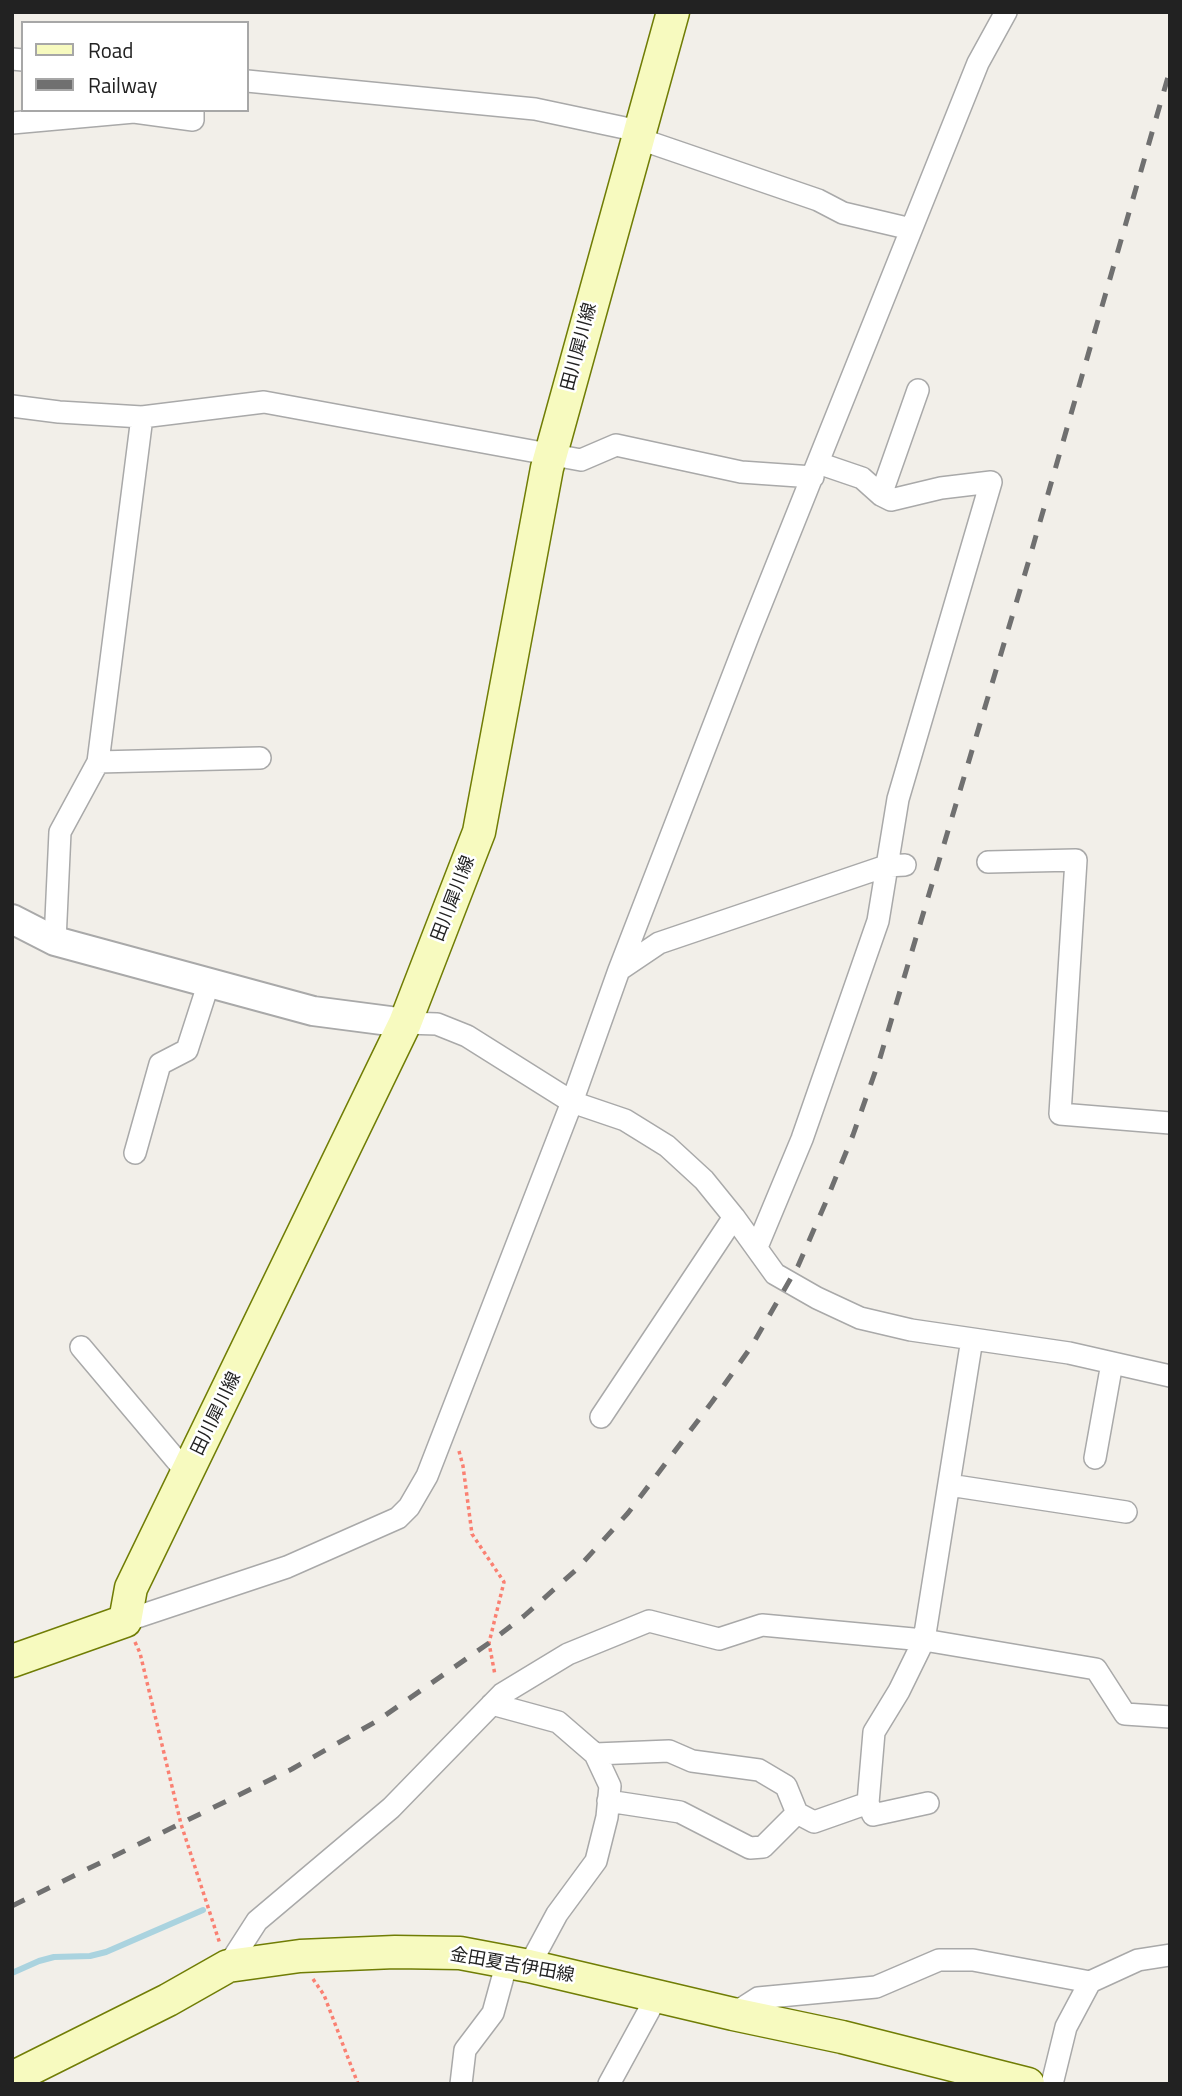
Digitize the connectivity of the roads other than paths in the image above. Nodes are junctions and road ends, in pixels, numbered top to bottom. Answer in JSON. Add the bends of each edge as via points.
{"nodes":[{"id":1,"x":673,"y":12,"type":"edge"},
{"id":2,"x":1006,"y":12,"type":"edge"},
{"id":3,"x":248,"y":82,"type":"edge"},
{"id":4,"x":134,"y":112,"type":"edge"},
{"id":5,"x":134,"y":112,"type":"edge"},
{"id":6,"x":193,"y":112,"type":"edge"},
{"id":7,"x":12,"y":123,"type":"edge"},
{"id":8,"x":638,"y":135,"type":"junction"},
{"id":9,"x":911,"y":229,"type":"junction"},
{"id":10,"x":918,"y":390,"type":"dead end"},
{"id":11,"x":12,"y":406,"type":"edge"},
{"id":12,"x":142,"y":417,"type":"junction"},
{"id":13,"x":550,"y":454,"type":"junction"},
{"id":14,"x":816,"y":470,"type":"junction"},
{"id":15,"x":881,"y":495,"type":"junction"},
{"id":16,"x":260,"y":758,"type":"dead end"},
{"id":17,"x":98,"y":762,"type":"junction"},
{"id":18,"x":988,"y":862,"type":"dead end"},
{"id":19,"x":895,"y":865,"type":"junction"},
{"id":20,"x":12,"y":919,"type":"edge"},
{"id":21,"x":55,"y":940,"type":"junction"},
{"id":22,"x":619,"y":970,"type":"junction"},
{"id":23,"x":209,"y":982,"type":"junction"},
{"id":24,"x":405,"y":1023,"type":"junction"},
{"id":25,"x":572,"y":1102,"type":"junction"},
{"id":26,"x":1170,"y":1123,"type":"edge"},
{"id":27,"x":135,"y":1153,"type":"dead end"},
{"id":28,"x":734,"y":1217,"type":"junction"},
{"id":29,"x":757,"y":1247,"type":"junction"},
{"id":30,"x":972,"y":1339,"type":"junction"},
{"id":31,"x":81,"y":1347,"type":"dead end"},
{"id":32,"x":1112,"y":1363,"type":"junction"},
{"id":33,"x":1170,"y":1376,"type":"edge"},
{"id":34,"x":601,"y":1417,"type":"dead end"},
{"id":35,"x":1095,"y":1458,"type":"dead end"},
{"id":36,"x":188,"y":1474,"type":"junction"},
{"id":37,"x":949,"y":1485,"type":"junction"},
{"id":38,"x":1126,"y":1512,"type":"dead end"},
{"id":39,"x":125,"y":1621,"type":"junction"},
{"id":40,"x":924,"y":1640,"type":"junction"},
{"id":41,"x":12,"y":1661,"type":"edge"},
{"id":42,"x":497,"y":1699,"type":"junction"},
{"id":43,"x":1170,"y":1717,"type":"edge"},
{"id":44,"x":594,"y":1754,"type":"junction"},
{"id":45,"x":608,"y":1801,"type":"junction"},
{"id":46,"x":868,"y":1802,"type":"junction"},
{"id":47,"x":928,"y":1803,"type":"dead end"},
{"id":48,"x":797,"y":1813,"type":"junction"},
{"id":49,"x":1170,"y":1955,"type":"edge"},
{"id":50,"x":518,"y":1964,"type":"junction"},
{"id":51,"x":228,"y":1966,"type":"junction"},
{"id":52,"x":1090,"y":1982,"type":"junction"},
{"id":53,"x":657,"y":1996,"type":"junction"},
{"id":54,"x":733,"y":2014,"type":"junction"},
{"id":55,"x":27,"y":2077,"type":"edge"},
{"id":56,"x":461,"y":2084,"type":"edge"},
{"id":57,"x":609,"y":2084,"type":"edge"},
{"id":58,"x":1028,"y":2084,"type":"edge"},
{"id":59,"x":1052,"y":2084,"type":"edge"}],
"edges":[{"from":1,"to":8,"type":"main road","name":"田川犀川線"},
{"from":2,"to":9,"type":"street","via":[[978,62]]},
{"from":3,"to":8,"type":"street","via":[[534,109]]},
{"from":4,"to":6,"type":"street","via":[[192,120]]},
{"from":5,"to":7,"type":"street"},
{"from":8,"to":9,"type":"street","via":[[843,213]]},
{"from":8,"to":13,"type":"main road","name":"田川犀川線"},
{"from":9,"to":14,"type":"street"},
{"from":10,"to":15,"type":"street"},
{"from":11,"to":12,"type":"street"},
{"from":12,"to":13,"type":"street","via":[[264,402]]},
{"from":12,"to":17,"type":"street"},
{"from":13,"to":14,"type":"street","via":[[581,460],[616,445],[741,472]]},
{"from":13,"to":24,"type":"main road","name":"田川犀川線","via":[[479,832]]},
{"from":14,"to":15,"type":"street","via":[[862,478]]},
{"from":14,"to":22,"type":"street"},
{"from":15,"to":19,"type":"street","via":[[891,500],[991,482],[898,799]]},
{"from":16,"to":17,"type":"street"},
{"from":17,"to":21,"type":"street","via":[[60,832]]},
{"from":18,"to":26,"type":"street","via":[[1076,860],[1060,1114]]},
{"from":19,"to":22,"type":"street","via":[[659,943]]},
{"from":19,"to":29,"type":"street","via":[[802,1139]]},
{"from":20,"to":21,"type":"street"},
{"from":21,"to":23,"type":"street"},
{"from":22,"to":25,"type":"street"},
{"from":23,"to":24,"type":"street","via":[[313,1011]]},
{"from":23,"to":27,"type":"street","via":[[187,1050],[159,1064]]},
{"from":24,"to":25,"type":"street","via":[[438,1024],[467,1036]]},
{"from":24,"to":36,"type":"main road","name":"田川犀川線"},
{"from":25,"to":28,"type":"street","via":[[625,1120],[667,1146],[704,1180]]},
{"from":25,"to":39,"type":"street","via":[[427,1476],[409,1507],[398,1518],[288,1567]]},
{"from":28,"to":29,"type":"street"},
{"from":28,"to":34,"type":"street"},
{"from":29,"to":30,"type":"street","via":[[775,1273],[860,1318]]},
{"from":30,"to":32,"type":"street"},
{"from":30,"to":37,"type":"street"},
{"from":31,"to":36,"type":"street"},
{"from":32,"to":33,"type":"street"},
{"from":32,"to":35,"type":"street"},
{"from":36,"to":39,"type":"main road","name":"田川犀川線","via":[[131,1588]]},
{"from":37,"to":38,"type":"street"},
{"from":37,"to":40,"type":"street"},
{"from":39,"to":41,"type":"main road"},
{"from":40,"to":42,"type":"street","via":[[762,1625],[719,1639],[649,1621],[568,1654]]},
{"from":40,"to":43,"type":"street","via":[[1096,1669],[1125,1714]]},
{"from":40,"to":46,"type":"street","via":[[874,1732]]},
{"from":42,"to":44,"type":"street","via":[[558,1722]]},
{"from":42,"to":51,"type":"street","via":[[391,1808],[257,1921]]},
{"from":44,"to":45,"type":"street","via":[[610,1786]]},
{"from":44,"to":48,"type":"street","via":[[669,1751],[692,1761],[760,1770],[786,1786]]},
{"from":45,"to":48,"type":"street","via":[[680,1812],[750,1848],[763,1847]]},
{"from":45,"to":50,"type":"street","via":[[596,1861]]},
{"from":46,"to":47,"type":"street","via":[[873,1815]]},
{"from":46,"to":48,"type":"street","via":[[814,1822]]},
{"from":49,"to":52,"type":"street","via":[[1138,1960]]},
{"from":50,"to":51,"type":"main road","name":"金田夏吉伊田線","via":[[460,1953],[395,1952],[299,1956]]},
{"from":50,"to":53,"type":"main road","name":"金田夏吉伊田線"},
{"from":50,"to":56,"type":"street","via":[[493,2013],[465,2050]]},
{"from":51,"to":55,"type":"main road","name":"金田夏吉伊田線"},
{"from":52,"to":54,"type":"street","via":[[972,1960],[939,1960],[877,1987],[758,1998]]},
{"from":52,"to":59,"type":"street","via":[[1066,2027]]},
{"from":53,"to":54,"type":"main road","name":"金田夏吉伊田線"},
{"from":53,"to":57,"type":"street"},
{"from":54,"to":58,"type":"main road","name":"金田夏吉伊田線"}]}
